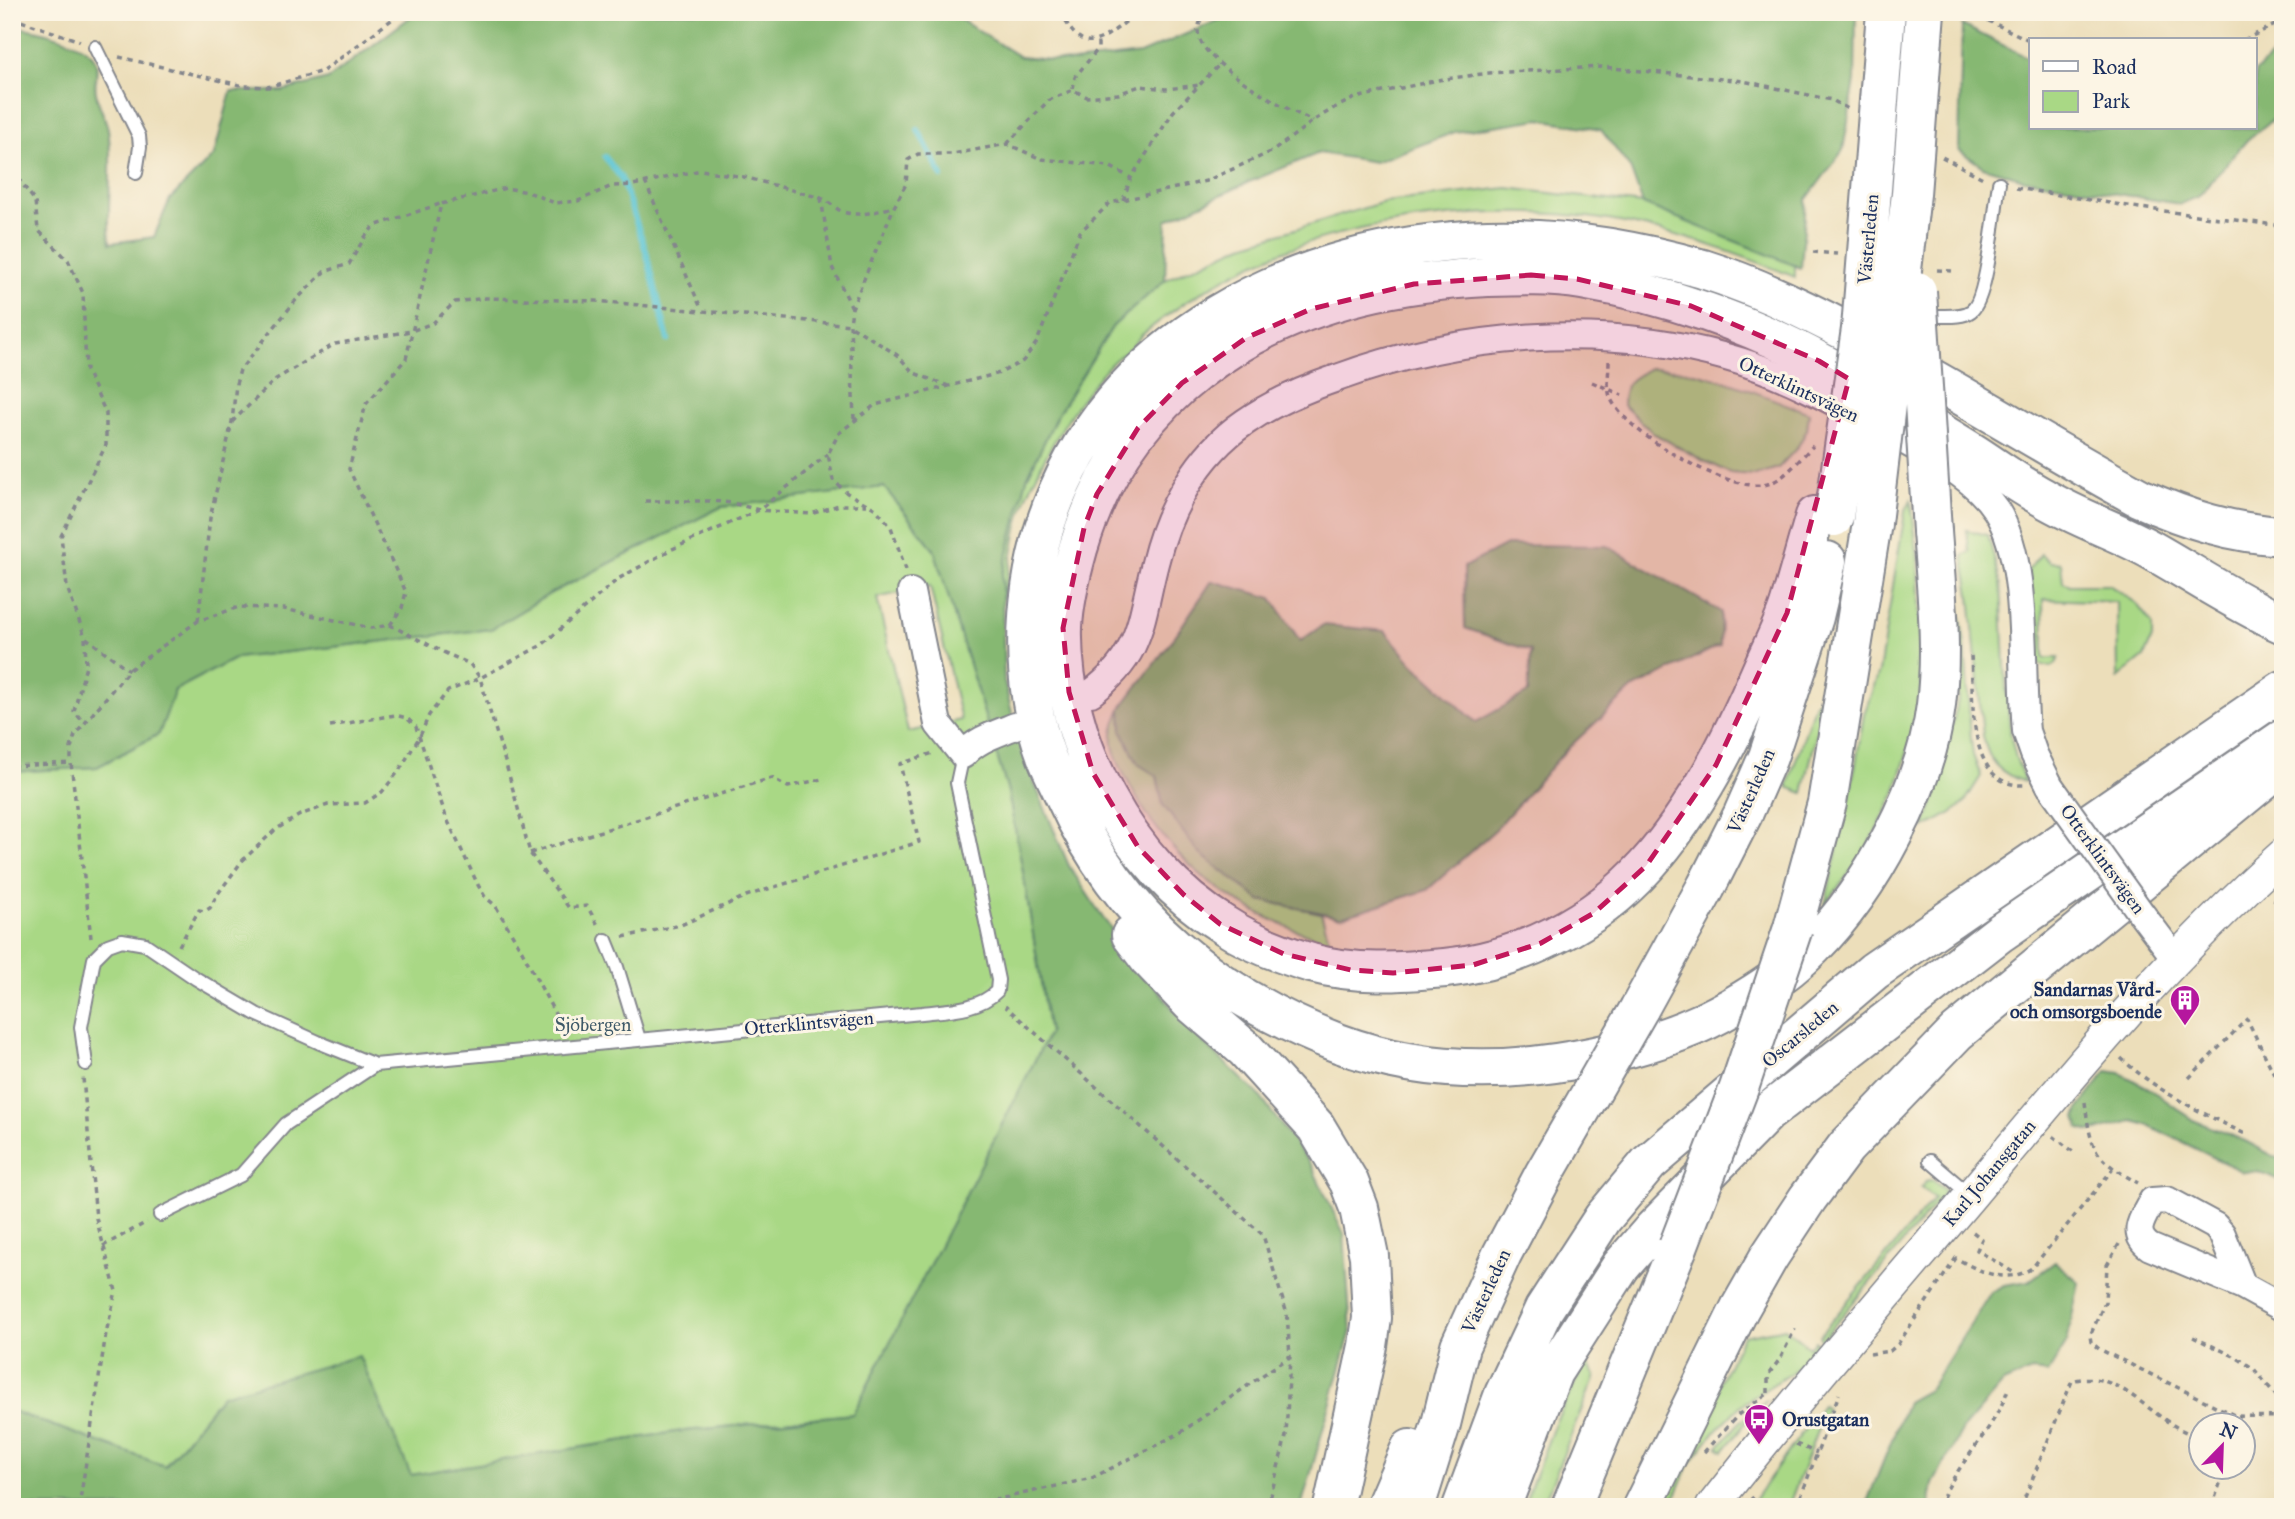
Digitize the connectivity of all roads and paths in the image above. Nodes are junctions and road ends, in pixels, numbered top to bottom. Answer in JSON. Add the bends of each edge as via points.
{"nodes":[{"id":1,"x":402,"y":12,"type":"edge"},
{"id":2,"x":1062,"y":12,"type":"edge"},
{"id":3,"x":1139,"y":12,"type":"edge"},
{"id":4,"x":1206,"y":12,"type":"edge"},
{"id":5,"x":1886,"y":12,"type":"edge"},
{"id":6,"x":1925,"y":12,"type":"edge"},
{"id":7,"x":1970,"y":12,"type":"edge"},
{"id":8,"x":12,"y":18,"type":"edge"},
{"id":9,"x":2283,"y":21,"type":"edge"},
{"id":10,"x":2249,"y":38,"type":"edge"},
{"id":11,"x":1098,"y":40,"type":"junction"},
{"id":12,"x":2029,"y":40,"type":"edge"},
{"id":13,"x":95,"y":47,"type":"junction"},
{"id":14,"x":1219,"y":65,"type":"junction"},
{"id":15,"x":1200,"y":85,"type":"junction"},
{"id":16,"x":1073,"y":90,"type":"junction"},
{"id":17,"x":1832,"y":100,"type":"dead end"},
{"id":18,"x":1313,"y":121,"type":"junction"},
{"id":19,"x":12,"y":140,"type":"edge"},
{"id":20,"x":1007,"y":144,"type":"junction"},
{"id":21,"x":136,"y":173,"type":"dead end"},
{"id":22,"x":1977,"y":176,"type":"dead end"},
{"id":23,"x":1131,"y":178,"type":"junction"},
{"id":24,"x":645,"y":182,"type":"junction"},
{"id":25,"x":1998,"y":183,"type":"junction"},
{"id":26,"x":1911,"y":194,"type":"junction"},
{"id":27,"x":821,"y":198,"type":"junction"},
{"id":28,"x":1124,"y":200,"type":"junction"},
{"id":29,"x":441,"y":204,"type":"junction"},
{"id":30,"x":894,"y":208,"type":"junction"},
{"id":31,"x":2283,"y":226,"type":"edge"},
{"id":32,"x":1813,"y":252,"type":"dead end"},
{"id":33,"x":1836,"y":254,"type":"dead end"},
{"id":34,"x":1931,"y":269,"type":"dead end"},
{"id":35,"x":1952,"y":271,"type":"dead end"},
{"id":36,"x":852,"y":308,"type":"junction"},
{"id":37,"x":701,"y":310,"type":"junction"},
{"id":38,"x":1939,"y":316,"type":"dead end"},
{"id":39,"x":850,"y":325,"type":"junction"},
{"id":40,"x":411,"y":331,"type":"junction"},
{"id":41,"x":1610,"y":338,"type":"junction"},
{"id":42,"x":1592,"y":382,"type":"dead end"},
{"id":43,"x":950,"y":386,"type":"junction"},
{"id":44,"x":1609,"y":389,"type":"junction"},
{"id":45,"x":1622,"y":394,"type":"dead end"},
{"id":46,"x":854,"y":419,"type":"junction"},
{"id":47,"x":233,"y":422,"type":"junction"},
{"id":48,"x":1815,"y":444,"type":"dead end"},
{"id":49,"x":828,"y":454,"type":"junction"},
{"id":50,"x":645,"y":501,"type":"dead end"},
{"id":51,"x":869,"y":505,"type":"junction"},
{"id":52,"x":759,"y":510,"type":"junction"},
{"id":53,"x":1824,"y":516,"type":"junction"},
{"id":54,"x":2283,"y":536,"type":"edge"},
{"id":55,"x":911,"y":592,"type":"joint"},
{"id":56,"x":198,"y":621,"type":"junction"},
{"id":57,"x":2277,"y":622,"type":"edge"},
{"id":58,"x":390,"y":625,"type":"junction"},
{"id":59,"x":85,"y":637,"type":"junction"},
{"id":60,"x":1970,"y":649,"type":"dead end"},
{"id":61,"x":129,"y":670,"type":"junction"},
{"id":62,"x":480,"y":678,"type":"junction"},
{"id":63,"x":2283,"y":690,"type":"edge"},
{"id":64,"x":1091,"y":693,"type":"dead end"},
{"id":65,"x":84,"y":723,"type":"junction"},
{"id":66,"x":330,"y":726,"type":"dead end"},
{"id":67,"x":1015,"y":726,"type":"dead end"},
{"id":68,"x":420,"y":736,"type":"junction"},
{"id":69,"x":2283,"y":739,"type":"edge"},
{"id":70,"x":958,"y":749,"type":"junction"},
{"id":71,"x":71,"y":763,"type":"junction"},
{"id":72,"x":2283,"y":764,"type":"edge"},
{"id":73,"x":12,"y":766,"type":"edge"},
{"id":74,"x":822,"y":779,"type":"dead end"},
{"id":75,"x":2042,"y":784,"type":"junction"},
{"id":76,"x":1076,"y":822,"type":"junction"},
{"id":77,"x":530,"y":853,"type":"junction"},
{"id":78,"x":2283,"y":855,"type":"edge"},
{"id":79,"x":606,"y":940,"type":"junction"},
{"id":80,"x":2175,"y":958,"type":"junction"},
{"id":81,"x":94,"y":959,"type":"junction"},
{"id":82,"x":170,"y":961,"type":"junction"},
{"id":83,"x":994,"y":995,"type":"junction"},
{"id":84,"x":639,"y":1038,"type":"junction"},
{"id":85,"x":572,"y":1046,"type":"junction"},
{"id":86,"x":2113,"y":1049,"type":"dead end"},
{"id":87,"x":86,"y":1064,"type":"joint"},
{"id":88,"x":375,"y":1065,"type":"junction"},
{"id":89,"x":2189,"y":1078,"type":"dead end"},
{"id":90,"x":2283,"y":1092,"type":"edge"},
{"id":91,"x":2084,"y":1096,"type":"dead end"},
{"id":92,"x":2283,"y":1104,"type":"edge"},
{"id":93,"x":2283,"y":1113,"type":"edge"},
{"id":94,"x":2045,"y":1129,"type":"dead end"},
{"id":95,"x":2245,"y":1134,"type":"dead end"},
{"id":96,"x":2074,"y":1152,"type":"dead end"},
{"id":97,"x":1930,"y":1161,"type":"dead end"},
{"id":98,"x":2113,"y":1169,"type":"junction"},
{"id":99,"x":1970,"y":1196,"type":"junction"},
{"id":100,"x":2152,"y":1201,"type":"junction"},
{"id":101,"x":160,"y":1215,"type":"joint"},
{"id":102,"x":1973,"y":1232,"type":"dead end"},
{"id":103,"x":2139,"y":1235,"type":"junction"},
{"id":104,"x":103,"y":1246,"type":"junction"},
{"id":105,"x":2018,"y":1275,"type":"junction"},
{"id":106,"x":2243,"y":1286,"type":"junction"},
{"id":107,"x":2283,"y":1308,"type":"edge"},
{"id":108,"x":1795,"y":1329,"type":"dead end"},
{"id":109,"x":2193,"y":1337,"type":"dead end"},
{"id":110,"x":1460,"y":1346,"type":"junction"},
{"id":111,"x":1859,"y":1350,"type":"dead end"},
{"id":112,"x":1290,"y":1356,"type":"junction"},
{"id":113,"x":2008,"y":1390,"type":"dead end"},
{"id":114,"x":1840,"y":1391,"type":"dead end"},
{"id":115,"x":1768,"y":1393,"type":"dead end"},
{"id":116,"x":2283,"y":1404,"type":"edge"},
{"id":117,"x":1611,"y":1409,"type":"junction"},
{"id":118,"x":2224,"y":1410,"type":"edge"},
{"id":119,"x":2256,"y":1417,"type":"edge"},
{"id":120,"x":2283,"y":1418,"type":"edge"},
{"id":121,"x":2186,"y":1432,"type":"edge"},
{"id":122,"x":1787,"y":1440,"type":"dead end"},
{"id":123,"x":1817,"y":1453,"type":"junction"},
{"id":124,"x":2221,"y":1480,"type":"edge"},
{"id":125,"x":79,"y":1507,"type":"edge"},
{"id":126,"x":975,"y":1507,"type":"edge"},
{"id":127,"x":1268,"y":1507,"type":"edge"},
{"id":128,"x":1333,"y":1507,"type":"edge"},
{"id":129,"x":1385,"y":1507,"type":"edge"},
{"id":130,"x":1415,"y":1507,"type":"edge"},
{"id":131,"x":1461,"y":1507,"type":"edge"},
{"id":132,"x":1501,"y":1507,"type":"edge"},
{"id":133,"x":1571,"y":1507,"type":"edge"},
{"id":134,"x":1578,"y":1507,"type":"edge"},
{"id":135,"x":1642,"y":1507,"type":"edge"},
{"id":136,"x":1712,"y":1507,"type":"edge"},
{"id":137,"x":1797,"y":1507,"type":"edge"},
{"id":138,"x":1939,"y":1507,"type":"edge"},
{"id":139,"x":2000,"y":1507,"type":"edge"},
{"id":140,"x":2007,"y":1507,"type":"edge"},
{"id":141,"x":2021,"y":1507,"type":"edge"},
{"id":142,"x":2212,"y":1507,"type":"edge"}],
"edges":[{"from":1,"to":13,"type":"path","via":[[323,71],[268,87],[244,86]]},
{"from":2,"to":11,"type":"path","via":[[1076,36]]},
{"from":3,"to":11,"type":"path"},
{"from":4,"to":14,"type":"path","via":[[1198,35]]},
{"from":5,"to":53,"type":"highway","name":"Västerleden","bridge":true,"via":[[1861,329]]},
{"from":6,"to":26,"type":"highway","name":"Västerleden","bridge":true},
{"from":7,"to":12,"type":"path"},
{"from":8,"to":13,"type":"path"},
{"from":9,"to":10,"type":"path"},
{"from":11,"to":16,"type":"path","via":[[1098,49],[1075,77]]},
{"from":13,"to":21,"type":"lane","via":[[139,136]]},
{"from":14,"to":15,"type":"path"},
{"from":14,"to":18,"type":"path","via":[[1291,112]]},
{"from":15,"to":16,"type":"path","via":[[1140,86],[1087,97]]},
{"from":15,"to":23,"type":"path","via":[[1173,112]]},
{"from":16,"to":20,"type":"path","via":[[1049,100]]},
{"from":17,"to":18,"type":"path","via":[[1743,81],[1601,67],[1438,80],[1355,98]]},
{"from":18,"to":28,"type":"path","via":[[1273,150],[1206,181]]},
{"from":19,"to":59,"type":"path","via":[[18,151],[16,177],[35,201],[38,230],[68,260],[83,293],[86,371],[106,414],[106,445],[61,536],[67,587]]},
{"from":20,"to":23,"type":"path","via":[[1041,159],[1109,166]]},
{"from":20,"to":30,"type":"path","via":[[918,154],[908,160],[906,184]]},
{"from":22,"to":25,"type":"path"},
{"from":23,"to":28,"type":"path"},
{"from":24,"to":27,"type":"path","via":[[701,170]]},
{"from":24,"to":29,"type":"path","via":[[612,187],[578,201],[555,203],[506,188]]},
{"from":24,"to":37,"type":"path"},
{"from":25,"to":31,"type":"path","via":[[2140,208]]},
{"from":25,"to":38,"type":"lane","via":[[1978,302],[1971,312]]},
{"from":26,"to":76,"type":"highway","bridge":true,"via":[[1940,655],[1936,711],[1922,763],[1878,862],[1848,907],[1795,964],[1713,1018],[1642,1046],[1539,1066],[1469,1068],[1389,1059],[1322,1037],[1246,1001],[1199,969],[1126,897]]},
{"from":26,"to":117,"type":"highway","name":"Västerleden","bridge":true,"via":[[1872,523],[1827,803],[1793,928],[1739,1088]]},
{"from":27,"to":30,"type":"path","via":[[854,215]]},
{"from":27,"to":36,"type":"path","via":[[832,267]]},
{"from":28,"to":43,"type":"path","via":[[1110,203],[1080,232],[1037,342],[1023,361],[1000,373]]},
{"from":29,"to":40,"type":"path"},
{"from":29,"to":47,"type":"path","via":[[374,226],[349,264],[324,272],[296,300],[240,370]]},
{"from":30,"to":36,"type":"path"},
{"from":32,"to":33,"type":"path"},
{"from":34,"to":35,"type":"path"},
{"from":36,"to":39,"type":"path"},
{"from":37,"to":39,"type":"path"},
{"from":37,"to":40,"type":"path","via":[[596,300],[486,298],[455,302],[433,323]]},
{"from":39,"to":43,"type":"path","via":[[897,355],[914,373]]},
{"from":39,"to":46,"type":"path"},
{"from":40,"to":47,"type":"path","via":[[335,344],[276,379]]},
{"from":40,"to":58,"type":"path","via":[[406,359],[366,404],[349,469],[406,592]]},
{"from":41,"to":44,"type":"path"},
{"from":41,"to":64,"type":"street","name":"Otterklintsvägen","via":[[1524,338],[1419,354],[1320,384],[1245,421],[1208,456],[1178,501],[1164,531],[1133,647],[1124,663]]},
{"from":41,"to":75,"type":"street","name":"Otterklintsvägen","via":[[1660,342],[1770,372],[1869,421],[1975,485],[2006,528],[2018,573],[2026,731]]},
{"from":42,"to":44,"type":"path"},
{"from":43,"to":46,"type":"path","via":[[875,405]]},
{"from":44,"to":45,"type":"path"},
{"from":44,"to":48,"type":"path","via":[[1621,412],[1650,438],[1675,456],[1724,479],[1764,485],[1789,471]]},
{"from":46,"to":49,"type":"path","via":[[839,433]]},
{"from":47,"to":56,"type":"path","via":[[210,518]]},
{"from":49,"to":51,"type":"path","via":[[832,480]]},
{"from":49,"to":52,"type":"path"},
{"from":50,"to":52,"type":"path","via":[[711,501]]},
{"from":51,"to":52,"type":"path","via":[[839,505],[810,514]]},
{"from":51,"to":55,"type":"path","via":[[891,527]]},
{"from":52,"to":62,"type":"path","via":[[618,579],[542,645]]},
{"from":53,"to":57,"type":"highway","via":[[1781,625],[1716,765],[1646,866],[1594,913],[1541,943],[1473,965],[1393,973],[1351,970],[1284,954],[1220,923],[1184,895],[1138,847],[1093,773],[1079,732],[1065,664],[1063,628],[1068,593],[1097,494],[1138,428],[1212,360],[1279,322],[1349,297],[1467,278],[1531,275],[1577,279],[1691,306],[1757,333],[1819,361],[2044,499],[2127,537]]},
{"from":53,"to":110,"type":"highway","name":"Västerleden","bridge":true,"via":[[1826,566],[1768,757],[1706,887],[1502,1254]]},
{"from":54,"to":76,"type":"highway","via":[[2242,533],[2174,514],[1906,362],[1802,308],[1709,271],[1600,246],[1523,239],[1447,242],[1369,255],[1263,289],[1185,334],[1133,379],[1103,415],[1061,484],[1033,578],[1027,656],[1034,711],[1047,758]]},
{"from":55,"to":70,"type":"street","via":[[938,724]]},
{"from":56,"to":58,"type":"path","via":[[239,607],[285,609],[371,628]]},
{"from":56,"to":61,"type":"path"},
{"from":58,"to":62,"type":"path","via":[[470,664]]},
{"from":59,"to":61,"type":"path"},
{"from":59,"to":65,"type":"path","via":[[86,666],[74,711]]},
{"from":60,"to":75,"type":"path","via":[[1975,726],[1988,769],[2012,784]]},
{"from":61,"to":65,"type":"path"},
{"from":62,"to":68,"type":"path","via":[[448,691]]},
{"from":62,"to":77,"type":"path"},
{"from":63,"to":131,"type":"highway","name":"Oscarsleden","via":[[1874,971],[1649,1163],[1603,1218],[1544,1309],[1504,1394]]},
{"from":65,"to":71,"type":"path","via":[[75,735]]},
{"from":66,"to":68,"type":"path","via":[[395,715],[407,718]]},
{"from":67,"to":70,"type":"street"},
{"from":68,"to":82,"type":"path","via":[[382,792],[365,803],[328,805],[275,830],[242,861],[210,908],[199,910]]},
{"from":68,"to":85,"type":"path","via":[[446,817],[478,884],[522,951]]},
{"from":69,"to":132,"type":"highway","via":[[2000,933],[1768,1113],[1621,1266],[1553,1372]]},
{"from":70,"to":79,"type":"path","via":[[900,764],[919,842],[746,896],[681,925]]},
{"from":70,"to":83,"type":"lane","via":[[957,783],[997,971],[999,986]]},
{"from":71,"to":73,"type":"path"},
{"from":71,"to":81,"type":"path"},
{"from":72,"to":135,"type":"highway","via":[[1958,1032],[1846,1147],[1769,1257],[1740,1308]]},
{"from":74,"to":77,"type":"path","via":[[788,787],[772,778]]},
{"from":75,"to":80,"type":"street","name":"Otterklintsvägen","bridge":true},
{"from":76,"to":128,"type":"highway","via":[[1079,848],[1096,886],[1123,925],[1190,1002],[1245,1049],[1316,1127],[1359,1208],[1370,1256],[1372,1318]]},
{"from":77,"to":79,"type":"path","via":[[569,908],[587,906]]},
{"from":78,"to":80,"type":"street","name":"Karl Johansgatan"},
{"from":79,"to":84,"type":"lane"},
{"from":80,"to":99,"type":"street","name":"Karl Johansgatan"},
{"from":81,"to":82,"type":"lane","via":[[108,945],[122,940],[145,944]]},
{"from":81,"to":87,"type":"lane","via":[[81,1027]]},
{"from":82,"to":88,"type":"lane","via":[[256,1014]]},
{"from":83,"to":84,"type":"lane","name":"Otterklintsvägen","via":[[962,1008]]},
{"from":83,"to":112,"type":"path","via":[[1263,1235],[1287,1314]]},
{"from":84,"to":85,"type":"lane","name":"Otterklintsvägen"},
{"from":85,"to":88,"type":"lane","name":"Otterklintsvägen"},
{"from":86,"to":95,"type":"path","via":[[2164,1092]]},
{"from":87,"to":104,"type":"path","via":[[82,1083]]},
{"from":88,"to":101,"type":"lane","via":[[286,1124],[241,1175]]},
{"from":89,"to":90,"type":"path","via":[[2247,1019]]},
{"from":91,"to":98,"type":"path","via":[[2094,1150]]},
{"from":92,"to":93,"type":"path"},
{"from":94,"to":96,"type":"path"},
{"from":97,"to":99,"type":"lane"},
{"from":98,"to":100,"type":"path","via":[[2145,1187]]},
{"from":98,"to":105,"type":"path","via":[[2032,1268]]},
{"from":99,"to":136,"type":"street","name":"Karl Johansgatan"},
{"from":100,"to":103,"type":"street"},
{"from":100,"to":106,"type":"street","via":[[2167,1200],[2215,1226]]},
{"from":101,"to":104,"type":"path"},
{"from":102,"to":105,"type":"path","via":[[1982,1239],[1977,1250]]},
{"from":103,"to":106,"type":"street","via":[[2150,1247]]},
{"from":103,"to":118,"type":"path","via":[[2121,1239],[2107,1265],[2105,1302],[2091,1342]]},
{"from":104,"to":125,"type":"path","via":[[116,1291]]},
{"from":105,"to":111,"type":"path","via":[[1981,1273],[1956,1258],[1898,1344],[1890,1351],[1871,1354]]},
{"from":106,"to":107,"type":"street"},
{"from":108,"to":115,"type":"path","via":[[1768,1375]]},
{"from":109,"to":116,"type":"path","via":[[2254,1369]]},
{"from":110,"to":129,"type":"highway","via":[[1426,1409]]},
{"from":110,"to":130,"type":"highway","name":"Västerleden"},
{"from":112,"to":126,"type":"path","via":[[1180,1433],[1092,1478]]},
{"from":112,"to":127,"type":"path","via":[[1286,1436]]},
{"from":113,"to":138,"type":"path","via":[[1998,1415],[1947,1485]]},
{"from":114,"to":123,"type":"path"},
{"from":117,"to":133,"type":"highway"},
{"from":117,"to":134,"type":"highway"},
{"from":119,"to":120,"type":"path"},
{"from":121,"to":141,"type":"path","via":[[2109,1382],[2072,1381]]},
{"from":122,"to":123,"type":"path"},
{"from":123,"to":137,"type":"path"},
{"from":124,"to":142,"type":"path"},
{"from":139,"to":140,"type":"path"}]}
